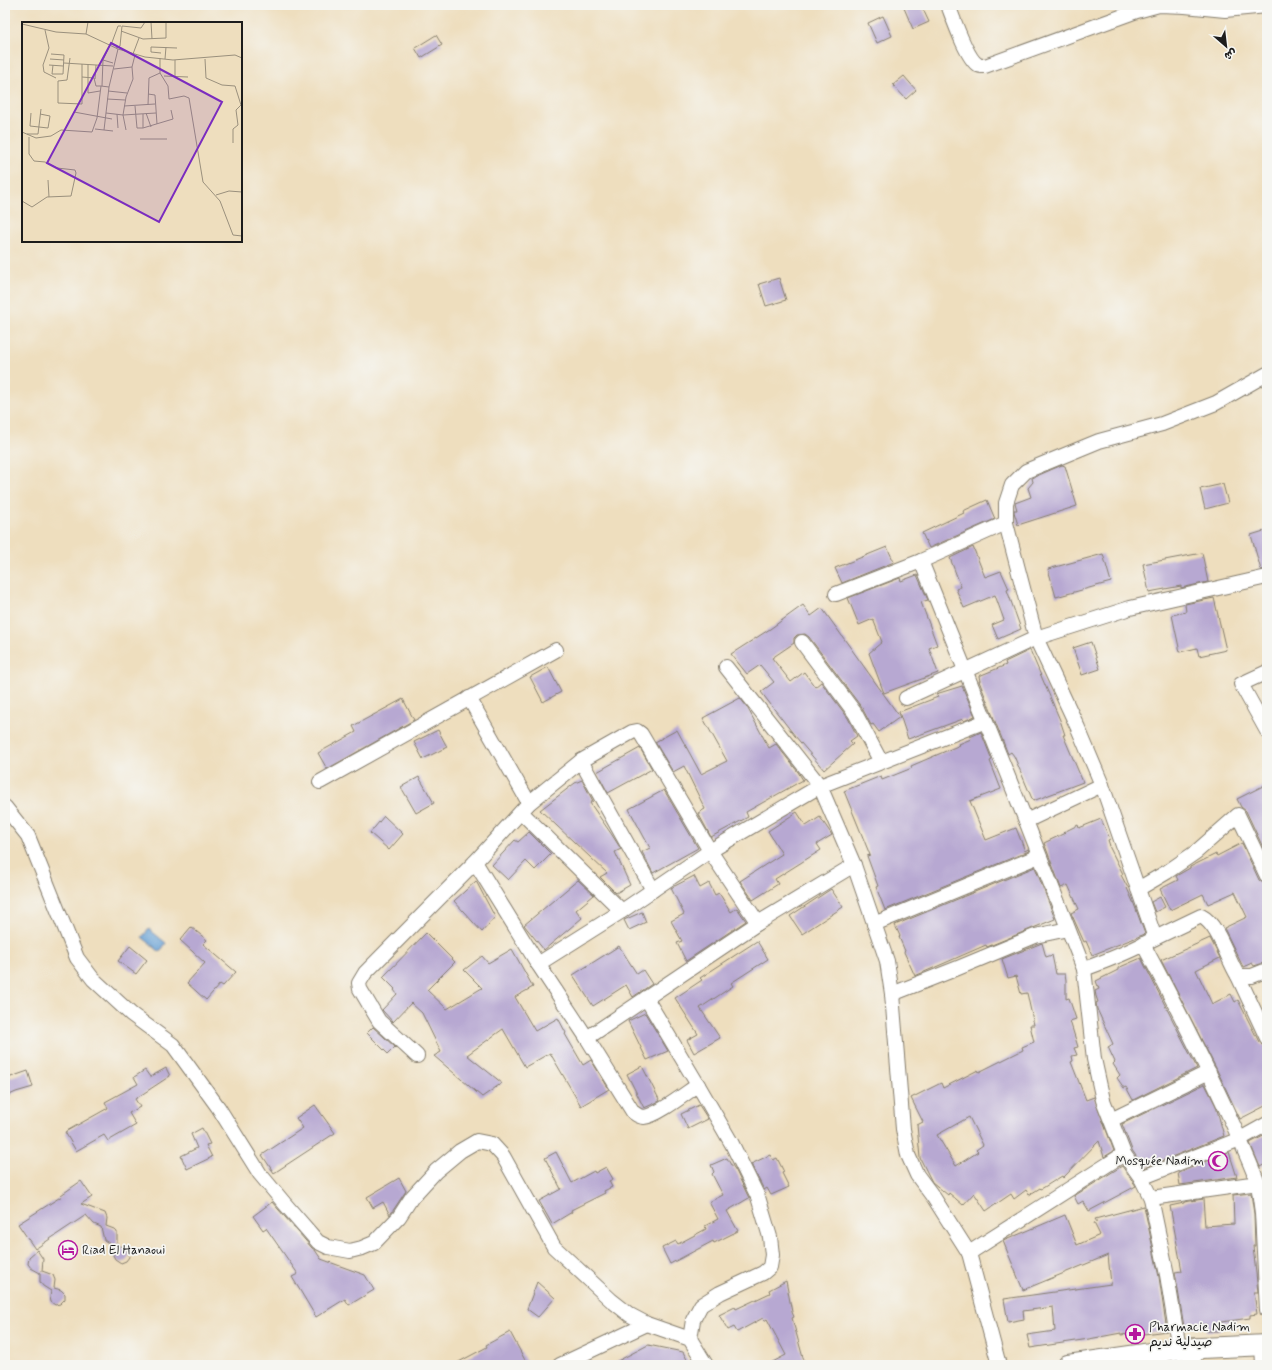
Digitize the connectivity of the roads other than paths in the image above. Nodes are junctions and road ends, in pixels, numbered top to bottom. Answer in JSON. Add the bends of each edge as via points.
{"nodes":[{"id":1,"x":948,"y":5,"type":"edge"},
{"id":2,"x":1267,"y":6,"type":"edge"},
{"id":3,"x":1267,"y":374,"type":"edge"},
{"id":4,"x":1006,"y":523,"type":"junction"},
{"id":5,"x":921,"y":561,"type":"junction"},
{"id":6,"x":1267,"y":577,"type":"edge"},
{"id":7,"x":836,"y":594,"type":"dead end"},
{"id":8,"x":1036,"y":638,"type":"junction"},
{"id":9,"x":802,"y":642,"type":"dead end"},
{"id":10,"x":556,"y":650,"type":"dead end"},
{"id":11,"x":726,"y":667,"type":"dead end"},
{"id":12,"x":966,"y":671,"type":"junction"},
{"id":13,"x":1267,"y":672,"type":"edge"},
{"id":14,"x":469,"y":698,"type":"junction"},
{"id":15,"x":906,"y":698,"type":"dead end"},
{"id":16,"x":986,"y":721,"type":"junction"},
{"id":17,"x":1267,"y":731,"type":"edge"},
{"id":18,"x":581,"y":761,"type":"junction"},
{"id":19,"x":881,"y":762,"type":"junction"},
{"id":20,"x":320,"y":782,"type":"dead end"},
{"id":21,"x":1102,"y":785,"type":"junction"},
{"id":22,"x":820,"y":786,"type":"junction"},
{"id":23,"x":5,"y":807,"type":"edge"},
{"id":24,"x":525,"y":807,"type":"junction"},
{"id":25,"x":1026,"y":821,"type":"junction"},
{"id":26,"x":710,"y":851,"type":"junction"},
{"id":27,"x":1039,"y":856,"type":"junction"},
{"id":28,"x":475,"y":862,"type":"junction"},
{"id":29,"x":854,"y":865,"type":"junction"},
{"id":30,"x":1267,"y":876,"type":"edge"},
{"id":31,"x":1138,"y":889,"type":"junction"},
{"id":32,"x":653,"y":890,"type":"junction"},
{"id":33,"x":622,"y":911,"type":"junction"},
{"id":34,"x":758,"y":923,"type":"junction"},
{"id":35,"x":874,"y":924,"type":"junction"},
{"id":36,"x":1068,"y":929,"type":"junction"},
{"id":37,"x":1149,"y":941,"type":"junction"},
{"id":38,"x":538,"y":964,"type":"junction"},
{"id":39,"x":1084,"y":969,"type":"junction"},
{"id":40,"x":1267,"y":970,"type":"edge"},
{"id":41,"x":1238,"y":976,"type":"junction"},
{"id":42,"x":892,"y":994,"type":"junction"},
{"id":43,"x":646,"y":998,"type":"junction"},
{"id":44,"x":587,"y":1038,"type":"junction"},
{"id":45,"x":1267,"y":1038,"type":"edge"},
{"id":46,"x":416,"y":1056,"type":"dead end"},
{"id":47,"x":1209,"y":1072,"type":"junction"},
{"id":48,"x":698,"y":1085,"type":"junction"},
{"id":49,"x":1111,"y":1120,"type":"junction"},
{"id":50,"x":1267,"y":1124,"type":"edge"},
{"id":51,"x":1240,"y":1139,"type":"junction"},
{"id":52,"x":1124,"y":1154,"type":"junction"},
{"id":53,"x":1140,"y":1178,"type":"junction"},
{"id":54,"x":1258,"y":1183,"type":"junction"},
{"id":55,"x":1152,"y":1198,"type":"junction"},
{"id":56,"x":969,"y":1252,"type":"junction"},
{"id":57,"x":1267,"y":1310,"type":"edge"},
{"id":58,"x":647,"y":1324,"type":"junction"},
{"id":59,"x":690,"y":1339,"type":"junction"},
{"id":60,"x":1264,"y":1345,"type":"edge"},
{"id":61,"x":1183,"y":1357,"type":"edge"},
{"id":62,"x":560,"y":1365,"type":"edge"},
{"id":63,"x":706,"y":1365,"type":"edge"},
{"id":64,"x":999,"y":1365,"type":"edge"},
{"id":65,"x":1068,"y":1365,"type":"edge"},
{"id":66,"x":1263,"y":1365,"type":"edge"}],
"edges":[{"from":1,"to":2,"type":"street","via":[[965,47],[973,60],[984,66],[1159,5],[1225,10]]},
{"from":3,"to":4,"type":"street","via":[[1216,404],[1162,424],[1099,441],[1026,471],[1012,485],[1006,503]]},
{"from":4,"to":5,"type":"street"},
{"from":4,"to":8,"type":"street"},
{"from":5,"to":7,"type":"street"},
{"from":5,"to":12,"type":"street"},
{"from":6,"to":8,"type":"street","via":[[1130,608]]},
{"from":8,"to":12,"type":"street"},
{"from":8,"to":21,"type":"street"},
{"from":9,"to":19,"type":"street","via":[[855,713]]},
{"from":10,"to":14,"type":"street"},
{"from":11,"to":22,"type":"street"},
{"from":12,"to":15,"type":"street"},
{"from":12,"to":16,"type":"street"},
{"from":13,"to":17,"type":"street","via":[[1241,684]]},
{"from":14,"to":20,"type":"street"},
{"from":14,"to":24,"type":"street"},
{"from":16,"to":19,"type":"street"},
{"from":16,"to":25,"type":"street"},
{"from":18,"to":24,"type":"street"},
{"from":18,"to":26,"type":"street","via":[[637,731]]},
{"from":18,"to":32,"type":"street"},
{"from":19,"to":22,"type":"street"},
{"from":21,"to":25,"type":"street"},
{"from":21,"to":31,"type":"street"},
{"from":22,"to":26,"type":"street"},
{"from":22,"to":29,"type":"street"},
{"from":23,"to":58,"type":"street","via":[[28,836],[77,958],[93,979],[131,1014],[173,1045],[218,1107],[260,1174],[318,1242],[328,1247],[350,1251],[374,1243],[436,1171],[477,1141],[492,1144],[503,1156],[554,1247],[611,1300]]},
{"from":24,"to":28,"type":"street"},
{"from":24,"to":33,"type":"street"},
{"from":25,"to":27,"type":"street"},
{"from":26,"to":32,"type":"street"},
{"from":26,"to":34,"type":"street"},
{"from":27,"to":35,"type":"street"},
{"from":27,"to":36,"type":"street"},
{"from":28,"to":38,"type":"street"},
{"from":28,"to":46,"type":"street","via":[[365,973],[359,983],[379,1021]]},
{"from":29,"to":34,"type":"street"},
{"from":29,"to":35,"type":"street"},
{"from":30,"to":31,"type":"street","via":[[1238,815],[1196,852]]},
{"from":31,"to":37,"type":"street"},
{"from":32,"to":33,"type":"street"},
{"from":33,"to":38,"type":"street"},
{"from":34,"to":43,"type":"street"},
{"from":35,"to":42,"type":"street","via":[[887,961]]},
{"from":36,"to":39,"type":"street"},
{"from":36,"to":42,"type":"street","via":[[1035,936]]},
{"from":37,"to":39,"type":"street","via":[[1111,960]]},
{"from":37,"to":41,"type":"street","via":[[1201,916],[1208,920],[1213,928]]},
{"from":37,"to":47,"type":"street"},
{"from":38,"to":44,"type":"street"},
{"from":39,"to":49,"type":"street","via":[[1094,1060],[1103,1100]]},
{"from":40,"to":41,"type":"street","via":[[1252,976]]},
{"from":41,"to":45,"type":"street"},
{"from":42,"to":56,"type":"street","via":[[902,1130],[908,1155],[917,1175]]},
{"from":43,"to":44,"type":"street"},
{"from":43,"to":48,"type":"street"},
{"from":44,"to":48,"type":"street","via":[[639,1116],[653,1114]]},
{"from":47,"to":49,"type":"street"},
{"from":47,"to":51,"type":"street"},
{"from":48,"to":59,"type":"street","via":[[732,1144],[758,1197],[770,1237],[772,1255],[770,1267],[763,1273],[720,1292],[701,1305],[693,1320]]},
{"from":49,"to":52,"type":"street"},
{"from":50,"to":51,"type":"street"},
{"from":51,"to":53,"type":"street"},
{"from":51,"to":54,"type":"street"},
{"from":52,"to":53,"type":"street"},
{"from":52,"to":56,"type":"street"},
{"from":53,"to":55,"type":"street"},
{"from":54,"to":55,"type":"street"},
{"from":54,"to":57,"type":"street"},
{"from":55,"to":61,"type":"street"},
{"from":56,"to":64,"type":"street"},
{"from":58,"to":59,"type":"street"},
{"from":58,"to":62,"type":"street"},
{"from":59,"to":63,"type":"street"},
{"from":60,"to":61,"type":"street","via":[[1202,1348]]},
{"from":60,"to":66,"type":"street"},
{"from":61,"to":65,"type":"street"}]}
